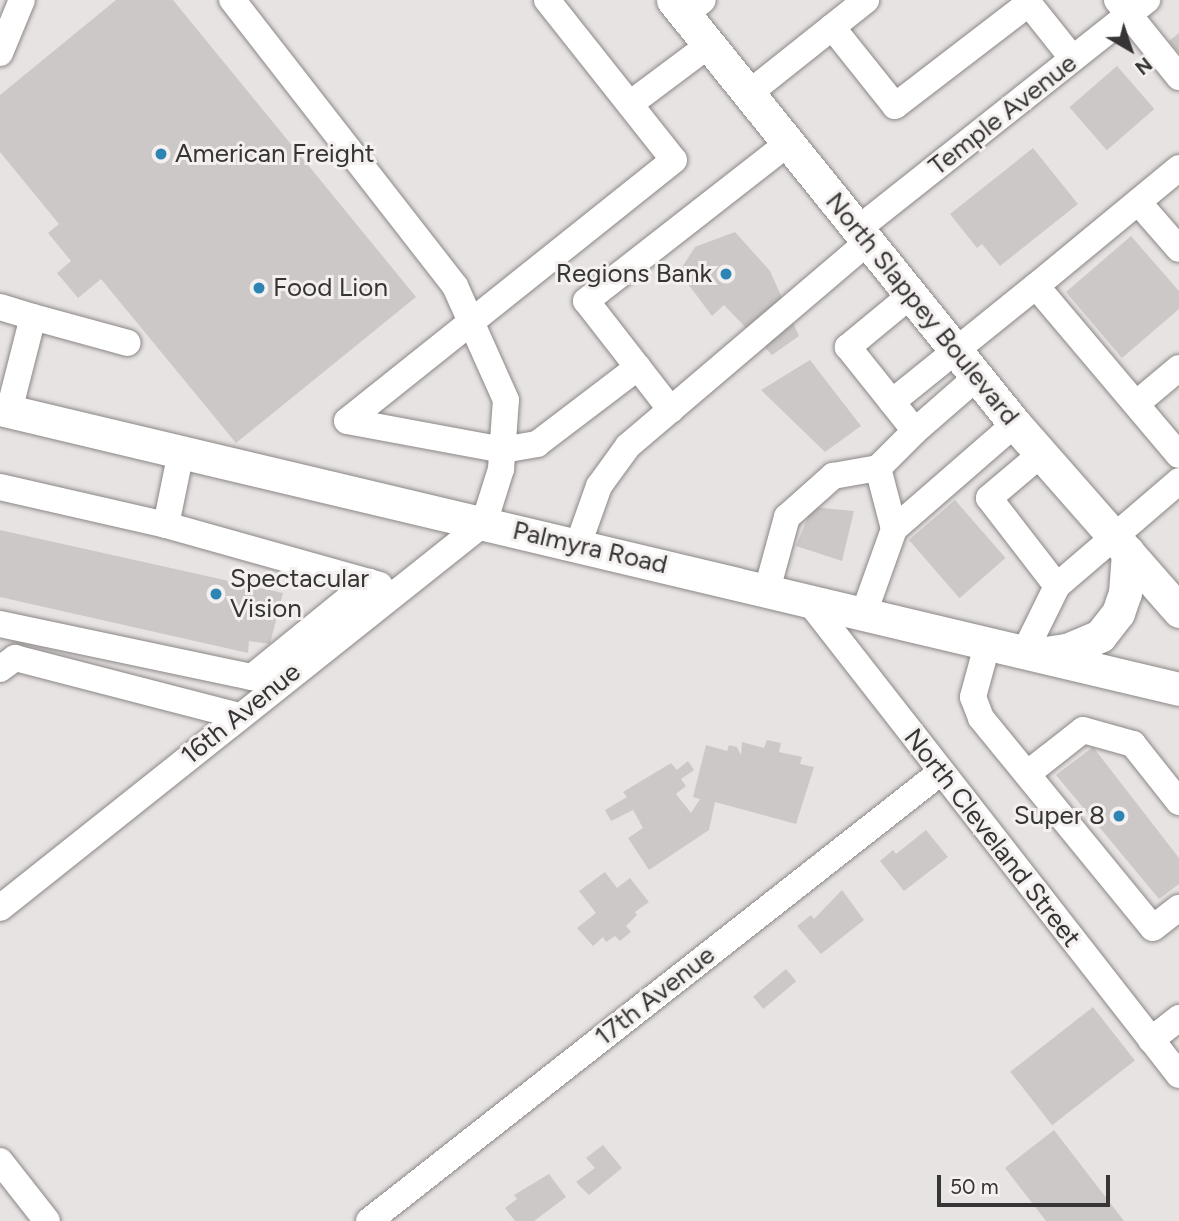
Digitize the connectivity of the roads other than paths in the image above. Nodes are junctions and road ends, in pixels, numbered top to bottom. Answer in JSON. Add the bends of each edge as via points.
{"nodes":[{"id":1,"x":22,"y":0,"type":"edge"},
{"id":2,"x":232,"y":0,"type":"edge"},
{"id":3,"x":547,"y":0,"type":"edge"},
{"id":4,"x":866,"y":0,"type":"edge"},
{"id":5,"x":1028,"y":2,"type":"edge"},
{"id":6,"x":687,"y":5,"type":"edge"},
{"id":7,"x":1131,"y":5,"type":"edge"},
{"id":8,"x":832,"y":27,"type":"junction"},
{"id":9,"x":709,"y":45,"type":"junction"},
{"id":10,"x":0,"y":53,"type":"edge"},
{"id":11,"x":1073,"y":59,"type":"junction"},
{"id":12,"x":1179,"y":77,"type":"edge"},
{"id":13,"x":748,"y":94,"type":"junction"},
{"id":14,"x":630,"y":104,"type":"junction"},
{"id":15,"x":788,"y":143,"type":"junction"},
{"id":16,"x":1179,"y":169,"type":"edge"},
{"id":17,"x":1138,"y":202,"type":"junction"},
{"id":18,"x":863,"y":236,"type":"junction"},
{"id":19,"x":1179,"y":249,"type":"edge"},
{"id":20,"x":1036,"y":286,"type":"junction"},
{"id":21,"x":911,"y":295,"type":"junction"},
{"id":22,"x":0,"y":307,"type":"edge"},
{"id":23,"x":33,"y":317,"type":"junction"},
{"id":24,"x":470,"y":320,"type":"junction"},
{"id":25,"x":128,"y":343,"type":"dead end"},
{"id":26,"x":955,"y":349,"type":"junction"},
{"id":27,"x":638,"y":367,"type":"junction"},
{"id":28,"x":1179,"y":368,"type":"edge"},
{"id":29,"x":977,"y":377,"type":"junction"},
{"id":30,"x":892,"y":402,"type":"junction"},
{"id":31,"x":1136,"y":404,"type":"junction"},
{"id":32,"x":4,"y":410,"type":"edge"},
{"id":33,"x":671,"y":410,"type":"junction"},
{"id":34,"x":1015,"y":424,"type":"junction"},
{"id":35,"x":915,"y":431,"type":"junction"},
{"id":36,"x":503,"y":450,"type":"junction"},
{"id":37,"x":181,"y":452,"type":"junction"},
{"id":38,"x":1041,"y":454,"type":"junction"},
{"id":39,"x":1179,"y":455,"type":"edge"},
{"id":40,"x":965,"y":467,"type":"junction"},
{"id":41,"x":878,"y":468,"type":"junction"},
{"id":42,"x":1179,"y":481,"type":"edge"},
{"id":43,"x":0,"y":486,"type":"edge"},
{"id":44,"x":989,"y":498,"type":"junction"},
{"id":45,"x":484,"y":523,"type":"junction"},
{"id":46,"x":166,"y":525,"type":"junction"},
{"id":47,"x":894,"y":529,"type":"junction"},
{"id":48,"x":1120,"y":543,"type":"junction"},
{"id":49,"x":578,"y":545,"type":"junction"},
{"id":50,"x":369,"y":582,"type":"junction"},
{"id":51,"x":1057,"y":586,"type":"junction"},
{"id":52,"x":397,"y":590,"type":"junction"},
{"id":53,"x":767,"y":590,"type":"junction"},
{"id":54,"x":807,"y":599,"type":"junction"},
{"id":55,"x":1179,"y":611,"type":"edge"},
{"id":56,"x":864,"y":613,"type":"junction"},
{"id":57,"x":13,"y":627,"type":"edge"},
{"id":58,"x":988,"y":642,"type":"junction"},
{"id":59,"x":1032,"y":652,"type":"junction"},
{"id":60,"x":7,"y":663,"type":"edge"},
{"id":61,"x":212,"y":671,"type":"junction"},
{"id":62,"x":1179,"y":689,"type":"edge"},
{"id":63,"x":230,"y":714,"type":"junction"},
{"id":64,"x":941,"y":772,"type":"junction"},
{"id":65,"x":1027,"y":774,"type":"junction"},
{"id":66,"x":1179,"y":802,"type":"edge"},
{"id":67,"x":0,"y":908,"type":"edge"},
{"id":68,"x":1179,"y":908,"type":"edge"},
{"id":69,"x":1179,"y":1018,"type":"edge"},
{"id":70,"x":1151,"y":1040,"type":"junction"},
{"id":71,"x":1179,"y":1075,"type":"edge"},
{"id":72,"x":0,"y":1161,"type":"edge"},
{"id":73,"x":47,"y":1221,"type":"edge"},
{"id":74,"x":369,"y":1221,"type":"edge"}],
"edges":[{"from":1,"to":10,"type":"street"},
{"from":2,"to":24,"type":"street","via":[[455,286]]},
{"from":3,"to":14,"type":"street"},
{"from":4,"to":8,"type":"street"},
{"from":5,"to":8,"type":"street","via":[[895,106]]},
{"from":5,"to":11,"type":"street"},
{"from":6,"to":9,"type":"main road","name":"North Slappey Boulevard"},
{"from":7,"to":11,"type":"street","name":"Temple Avenue"},
{"from":7,"to":12,"type":"street"},
{"from":8,"to":13,"type":"street"},
{"from":9,"to":13,"type":"main road","name":"North Slappey Boulevard"},
{"from":9,"to":14,"type":"street"},
{"from":11,"to":18,"type":"street","name":"Temple Avenue"},
{"from":13,"to":15,"type":"main road","name":"North Slappey Boulevard"},
{"from":14,"to":24,"type":"street","via":[[674,160]]},
{"from":15,"to":18,"type":"main road","name":"North Slappey Boulevard"},
{"from":15,"to":27,"type":"street","via":[[586,301]]},
{"from":16,"to":17,"type":"street"},
{"from":17,"to":19,"type":"street"},
{"from":17,"to":20,"type":"street"},
{"from":18,"to":21,"type":"main road","name":"North Slappey Boulevard"},
{"from":18,"to":33,"type":"street","name":"Temple Avenue"},
{"from":20,"to":26,"type":"street"},
{"from":20,"to":31,"type":"street"},
{"from":21,"to":26,"type":"main road","name":"North Slappey Boulevard"},
{"from":21,"to":30,"type":"street","via":[[848,347]]},
{"from":22,"to":23,"type":"street"},
{"from":23,"to":25,"type":"street"},
{"from":23,"to":32,"type":"street"},
{"from":24,"to":36,"type":"street","via":[[506,400]]},
{"from":24,"to":36,"type":"street","via":[[347,421]]},
{"from":26,"to":29,"type":"main road","name":"North Slappey Boulevard"},
{"from":26,"to":30,"type":"street"},
{"from":27,"to":33,"type":"street"},
{"from":27,"to":36,"type":"street","via":[[537,444]]},
{"from":28,"to":31,"type":"street"},
{"from":29,"to":34,"type":"main road","name":"North Slappey Boulevard"},
{"from":29,"to":35,"type":"street"},
{"from":30,"to":35,"type":"street"},
{"from":31,"to":39,"type":"street"},
{"from":32,"to":37,"type":"main road","name":"Palmyra Road"},
{"from":33,"to":49,"type":"street","name":"Temple Avenue","via":[[628,446],[599,486]]},
{"from":34,"to":38,"type":"main road","name":"North Slappey Boulevard"},
{"from":34,"to":40,"type":"street"},
{"from":35,"to":41,"type":"street"},
{"from":36,"to":45,"type":"street"},
{"from":37,"to":45,"type":"main road","name":"Palmyra Road"},
{"from":37,"to":46,"type":"street"},
{"from":38,"to":44,"type":"street"},
{"from":38,"to":48,"type":"main road","name":"North Slappey Boulevard"},
{"from":40,"to":44,"type":"street"},
{"from":40,"to":47,"type":"street"},
{"from":41,"to":47,"type":"street"},
{"from":41,"to":53,"type":"street","via":[[833,476],[787,517]]},
{"from":42,"to":48,"type":"street"},
{"from":43,"to":46,"type":"street"},
{"from":44,"to":51,"type":"street"},
{"from":45,"to":49,"type":"main road","name":"Palmyra Road"},
{"from":45,"to":52,"type":"street","name":"16th Avenue"},
{"from":46,"to":50,"type":"street"},
{"from":47,"to":56,"type":"street"},
{"from":48,"to":51,"type":"street"},
{"from":48,"to":55,"type":"main road","name":"North Slappey Boulevard"},
{"from":48,"to":59,"type":"main road","via":[[1125,593],[1118,613],[1100,636],[1067,650]]},
{"from":49,"to":53,"type":"main road","name":"Palmyra Road"},
{"from":50,"to":52,"type":"street"},
{"from":50,"to":61,"type":"street","via":[[252,677]]},
{"from":51,"to":59,"type":"street"},
{"from":52,"to":63,"type":"street","name":"16th Avenue"},
{"from":53,"to":54,"type":"main road","name":"Palmyra Road"},
{"from":54,"to":56,"type":"main road","name":"Palmyra Road"},
{"from":54,"to":64,"type":"street","name":"North Cleveland Street"},
{"from":56,"to":58,"type":"main road","name":"Palmyra Road"},
{"from":57,"to":60,"type":"street"},
{"from":57,"to":61,"type":"street"},
{"from":58,"to":59,"type":"main road","name":"Palmyra Road"},
{"from":58,"to":65,"type":"street","via":[[973,697],[981,718]]},
{"from":59,"to":62,"type":"main road","name":"Palmyra Road"},
{"from":60,"to":63,"type":"street"},
{"from":61,"to":63,"type":"street"},
{"from":63,"to":67,"type":"street","name":"16th Avenue"},
{"from":64,"to":70,"type":"street","name":"North Cleveland Street"},
{"from":64,"to":74,"type":"street","name":"17th Avenue"},
{"from":65,"to":66,"type":"street","via":[[1083,730],[1133,744]]},
{"from":65,"to":68,"type":"street","via":[[1153,928]]},
{"from":69,"to":70,"type":"street"},
{"from":70,"to":71,"type":"street","name":"North Cleveland Street"},
{"from":72,"to":73,"type":"street"}]}
